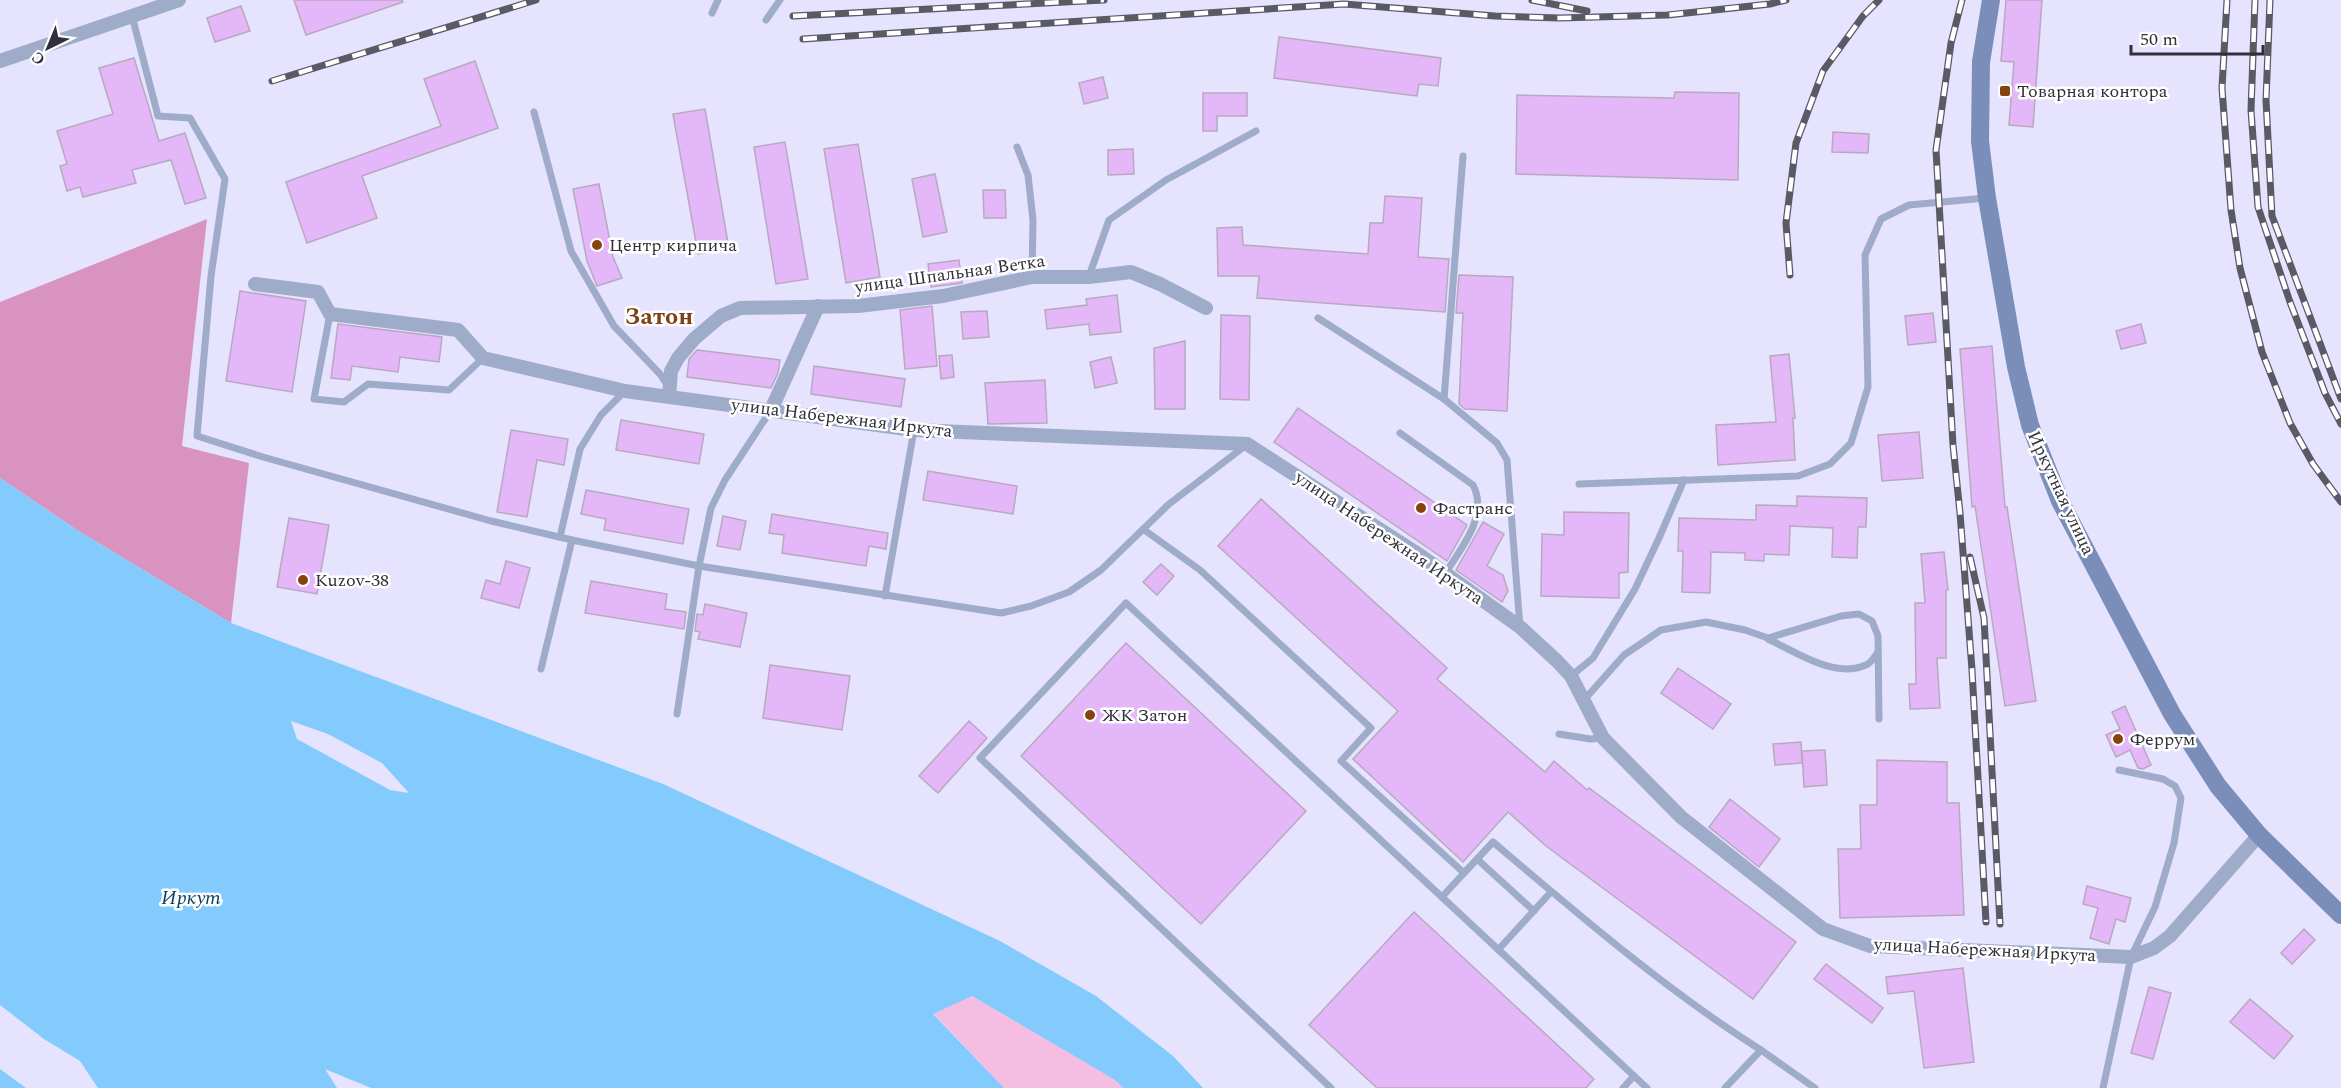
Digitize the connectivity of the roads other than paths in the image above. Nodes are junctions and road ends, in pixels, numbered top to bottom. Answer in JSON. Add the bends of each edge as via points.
{"nodes":[{"id":1,"x":179,"y":0,"type":"edge"},
{"id":2,"x":718,"y":0,"type":"edge"},
{"id":3,"x":780,"y":0,"type":"edge"},
{"id":4,"x":1991,"y":0,"type":"edge"},
{"id":5,"x":712,"y":13,"type":"dead end"},
{"id":6,"x":132,"y":15,"type":"junction"},
{"id":7,"x":766,"y":20,"type":"dead end"},
{"id":8,"x":0,"y":61,"type":"edge"},
{"id":9,"x":534,"y":112,"type":"dead end"},
{"id":10,"x":1256,"y":131,"type":"dead end"},
{"id":11,"x":1017,"y":147,"type":"dead end"},
{"id":12,"x":1463,"y":156,"type":"dead end"},
{"id":13,"x":1987,"y":198,"type":"junction"},
{"id":14,"x":1032,"y":277,"type":"junction"},
{"id":15,"x":1089,"y":277,"type":"junction"},
{"id":16,"x":255,"y":284,"type":"dead end"},
{"id":17,"x":818,"y":306,"type":"junction"},
{"id":18,"x":1206,"y":308,"type":"dead end"},
{"id":19,"x":330,"y":314,"type":"junction"},
{"id":20,"x":1318,"y":318,"type":"dead end"},
{"id":21,"x":483,"y":358,"type":"junction"},
{"id":22,"x":625,"y":391,"type":"junction"},
{"id":23,"x":669,"y":392,"type":"junction"},
{"id":24,"x":1444,"y":399,"type":"junction"},
{"id":25,"x":771,"y":410,"type":"junction"},
{"id":26,"x":914,"y":430,"type":"junction"},
{"id":27,"x":1400,"y":433,"type":"dead end"},
{"id":28,"x":1247,"y":444,"type":"junction"},
{"id":29,"x":1684,"y":480,"type":"junction"},
{"id":30,"x":1579,"y":484,"type":"dead end"},
{"id":31,"x":1143,"y":529,"type":"junction"},
{"id":32,"x":560,"y":537,"type":"junction"},
{"id":33,"x":572,"y":540,"type":"junction"},
{"id":34,"x":699,"y":566,"type":"junction"},
{"id":35,"x":1445,"y":574,"type":"junction"},
{"id":36,"x":885,"y":596,"type":"junction"},
{"id":37,"x":1520,"y":627,"type":"junction"},
{"id":38,"x":1768,"y":638,"type":"junction"},
{"id":39,"x":1878,"y":651,"type":"junction"},
{"id":40,"x":541,"y":669,"type":"dead end"},
{"id":41,"x":1571,"y":676,"type":"junction"},
{"id":42,"x":1584,"y":700,"type":"junction"},
{"id":43,"x":677,"y":714,"type":"dead end"},
{"id":44,"x":1879,"y":719,"type":"dead end"},
{"id":45,"x":1559,"y":734,"type":"dead end"},
{"id":46,"x":1603,"y":738,"type":"junction"},
{"id":47,"x":2119,"y":770,"type":"dead end"},
{"id":48,"x":2259,"y":835,"type":"junction"},
{"id":49,"x":1478,"y":859,"type":"junction"},
{"id":50,"x":1464,"y":873,"type":"junction"},
{"id":51,"x":1551,"y":892,"type":"junction"},
{"id":52,"x":1442,"y":897,"type":"junction"},
{"id":53,"x":1534,"y":911,"type":"junction"},
{"id":54,"x":2341,"y":915,"type":"edge"},
{"id":55,"x":1498,"y":950,"type":"junction"},
{"id":56,"x":2131,"y":957,"type":"junction"},
{"id":57,"x":1761,"y":1050,"type":"junction"},
{"id":58,"x":1635,"y":1076,"type":"junction"},
{"id":59,"x":1331,"y":1088,"type":"edge"},
{"id":60,"x":1623,"y":1088,"type":"edge"},
{"id":61,"x":1647,"y":1088,"type":"edge"},
{"id":62,"x":1725,"y":1088,"type":"edge"},
{"id":63,"x":1815,"y":1088,"type":"edge"},
{"id":64,"x":2103,"y":1088,"type":"edge"}],
"edges":[{"from":1,"to":6,"type":"street"},
{"from":2,"to":5,"type":"lane"},
{"from":3,"to":7,"type":"lane"},
{"from":4,"to":13,"type":"main road","name":"Иркутная улица","via":[[1981,62],[1980,141]]},
{"from":6,"to":8,"type":"street"},
{"from":6,"to":32,"type":"lane","via":[[158,116],[190,118],[225,179],[211,276],[197,436]]},
{"from":9,"to":23,"type":"lane","via":[[571,251],[614,327],[660,374]]},
{"from":10,"to":15,"type":"lane","via":[[1166,180],[1109,220]]},
{"from":11,"to":14,"type":"lane","via":[[1028,176],[1033,220]]},
{"from":12,"to":24,"type":"lane"},
{"from":13,"to":29,"type":"lane","via":[[1909,205],[1881,219],[1865,255],[1868,387],[1851,442],[1830,464],[1798,476]]},
{"from":13,"to":48,"type":"main road","name":"Иркутная улица","via":[[2016,367],[2030,425],[2060,501],[2172,714],[2218,786]]},
{"from":14,"to":15,"type":"street","name":"улица Шпальная Ветка"},
{"from":14,"to":17,"type":"street","name":"улица Шпальная Ветка","via":[[943,296],[858,306]]},
{"from":15,"to":18,"type":"street","name":"улица Шпальная Ветка","via":[[1131,272]]},
{"from":16,"to":19,"type":"street","via":[[318,292]]},
{"from":17,"to":23,"type":"street","name":"улица Шпальная Ветка","via":[[740,308],[721,316],[678,358],[671,371]]},
{"from":17,"to":25,"type":"street"},
{"from":19,"to":21,"type":"street","via":[[458,330]]},
{"from":19,"to":21,"type":"lane","via":[[314,399],[344,402],[368,384],[449,390]]},
{"from":20,"to":24,"type":"lane"},
{"from":21,"to":22,"type":"street","name":"улица Набережная Иркута"},
{"from":22,"to":23,"type":"street","name":"улица Набережная Иркута"},
{"from":22,"to":32,"type":"lane","via":[[601,415],[580,449]]},
{"from":23,"to":25,"type":"street","name":"улица Набережная Иркута"},
{"from":24,"to":37,"type":"lane","via":[[1497,443],[1507,460]]},
{"from":25,"to":26,"type":"street","name":"улица Набережная Иркута"},
{"from":25,"to":34,"type":"lane","via":[[711,508]]},
{"from":26,"to":28,"type":"street","name":"улица Набережная Иркута"},
{"from":26,"to":36,"type":"lane"},
{"from":27,"to":35,"type":"lane","via":[[1473,485],[1479,496],[1478,516]]},
{"from":28,"to":31,"type":"lane"},
{"from":28,"to":35,"type":"street","name":"улица Набережная Иркута"},
{"from":29,"to":30,"type":"lane"},
{"from":29,"to":41,"type":"lane","via":[[1635,589],[1593,658]]},
{"from":31,"to":36,"type":"lane","via":[[1101,570],[1069,592],[1031,606],[1001,613]]},
{"from":31,"to":50,"type":"lane","via":[[1200,570],[1371,728],[1341,761]]},
{"from":32,"to":33,"type":"lane"},
{"from":33,"to":34,"type":"lane"},
{"from":33,"to":40,"type":"lane"},
{"from":34,"to":36,"type":"lane"},
{"from":34,"to":43,"type":"lane"},
{"from":35,"to":37,"type":"street","name":"улица Набережная Иркута"},
{"from":37,"to":41,"type":"street","name":"улица Набережная Иркута"},
{"from":38,"to":39,"type":"lane","via":[[1821,664],[1846,669],[1867,665]]},
{"from":38,"to":39,"type":"lane","via":[[1841,616],[1859,615],[1872,621]]},
{"from":38,"to":42,"type":"lane","via":[[1706,622],[1661,630],[1624,655]]},
{"from":39,"to":44,"type":"lane"},
{"from":41,"to":42,"type":"street","name":"улица Набережная Иркута"},
{"from":42,"to":46,"type":"street","name":"улица Набережная Иркута"},
{"from":45,"to":46,"type":"lane"},
{"from":46,"to":56,"type":"street","name":"улица Набережная Иркута","via":[[1681,817],[1823,929],[1870,946]]},
{"from":47,"to":56,"type":"lane","via":[[2163,778],[2175,786],[2181,798],[2174,843],[2155,907]]},
{"from":48,"to":54,"type":"main road"},
{"from":48,"to":56,"type":"street","name":"улица Набережная Иркута","via":[[2170,936]]},
{"from":49,"to":50,"type":"lane"},
{"from":49,"to":51,"type":"lane","via":[[1493,842]]},
{"from":49,"to":53,"type":"lane"},
{"from":50,"to":52,"type":"lane"},
{"from":51,"to":53,"type":"lane"},
{"from":51,"to":57,"type":"lane"},
{"from":52,"to":55,"type":"lane"},
{"from":52,"to":59,"type":"lane","via":[[1126,603],[980,758]]},
{"from":53,"to":55,"type":"lane"},
{"from":55,"to":58,"type":"lane"},
{"from":56,"to":64,"type":"lane"},
{"from":57,"to":62,"type":"lane"},
{"from":57,"to":63,"type":"lane"},
{"from":58,"to":60,"type":"lane"},
{"from":58,"to":61,"type":"lane"}]}
